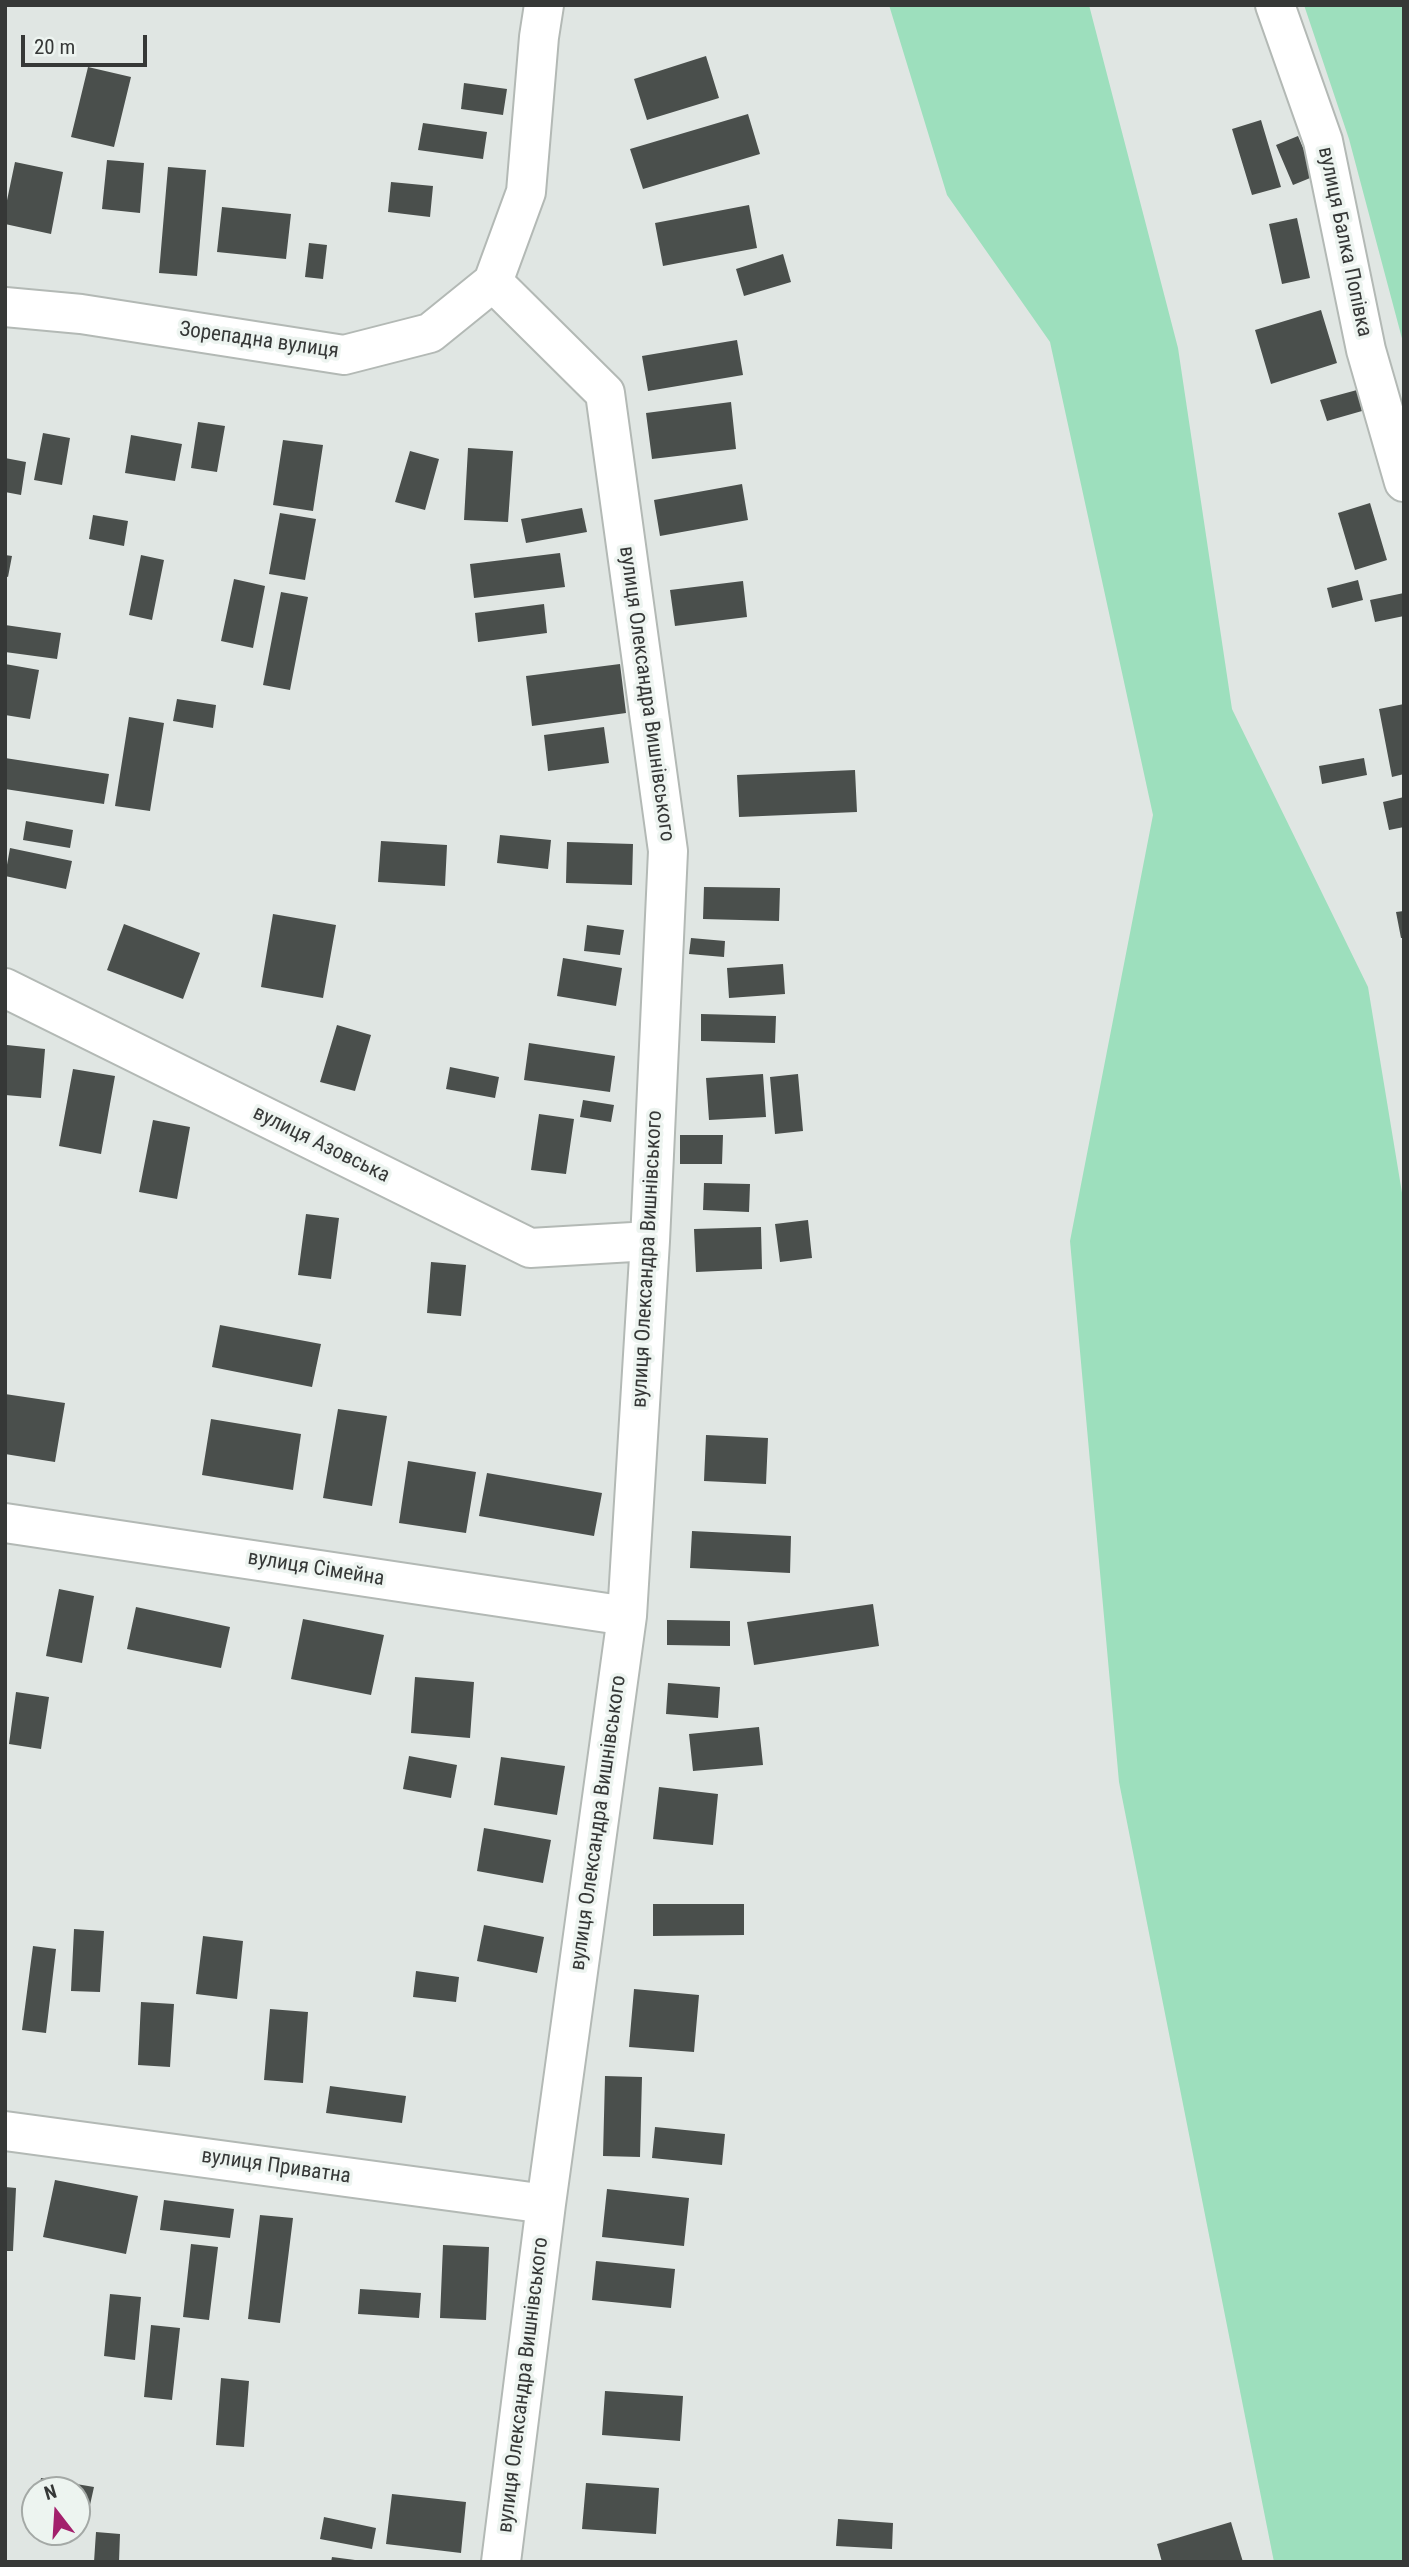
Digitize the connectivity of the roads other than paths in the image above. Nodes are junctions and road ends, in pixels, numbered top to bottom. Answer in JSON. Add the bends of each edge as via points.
{"nodes":[{"id":1,"x":544,"y":5,"type":"edge"},
{"id":2,"x":1275,"y":5,"type":"edge"},
{"id":3,"x":493,"y":282,"type":"junction"},
{"id":4,"x":5,"y":307,"type":"edge"},
{"id":5,"x":1404,"y":482,"type":"edge"},
{"id":6,"x":5,"y":988,"type":"edge"},
{"id":7,"x":650,"y":1241,"type":"junction"},
{"id":8,"x":5,"y":1523,"type":"edge"},
{"id":9,"x":627,"y":1616,"type":"junction"},
{"id":10,"x":5,"y":2130,"type":"edge"},
{"id":11,"x":546,"y":2204,"type":"junction"},
{"id":12,"x":501,"y":2562,"type":"edge"}],
"edges":[{"from":1,"to":3,"type":"street","via":[[526,192]]},
{"from":2,"to":5,"type":"street","name":"вулиця Балка Попівка","via":[[1324,141],[1366,350]]},
{"from":3,"to":4,"type":"street","name":"Зорепадна вулиця","via":[[430,333],[344,355],[82,314]]},
{"from":3,"to":7,"type":"street","name":"вулиця Олександра Вишнівського","via":[[606,393],[667,851]]},
{"from":6,"to":7,"type":"street","name":"вулиця Азовська","via":[[530,1248]]},
{"from":7,"to":9,"type":"street","name":"вулиця Олександра Вишнівського"},
{"from":8,"to":9,"type":"street","name":"вулиця Сімейна"},
{"from":9,"to":11,"type":"street","name":"вулиця Олександра Вишнівського"},
{"from":10,"to":11,"type":"street","name":"вулиця Приватна"},
{"from":11,"to":12,"type":"street","name":"вулиця Олександра Вишнівського"}]}
